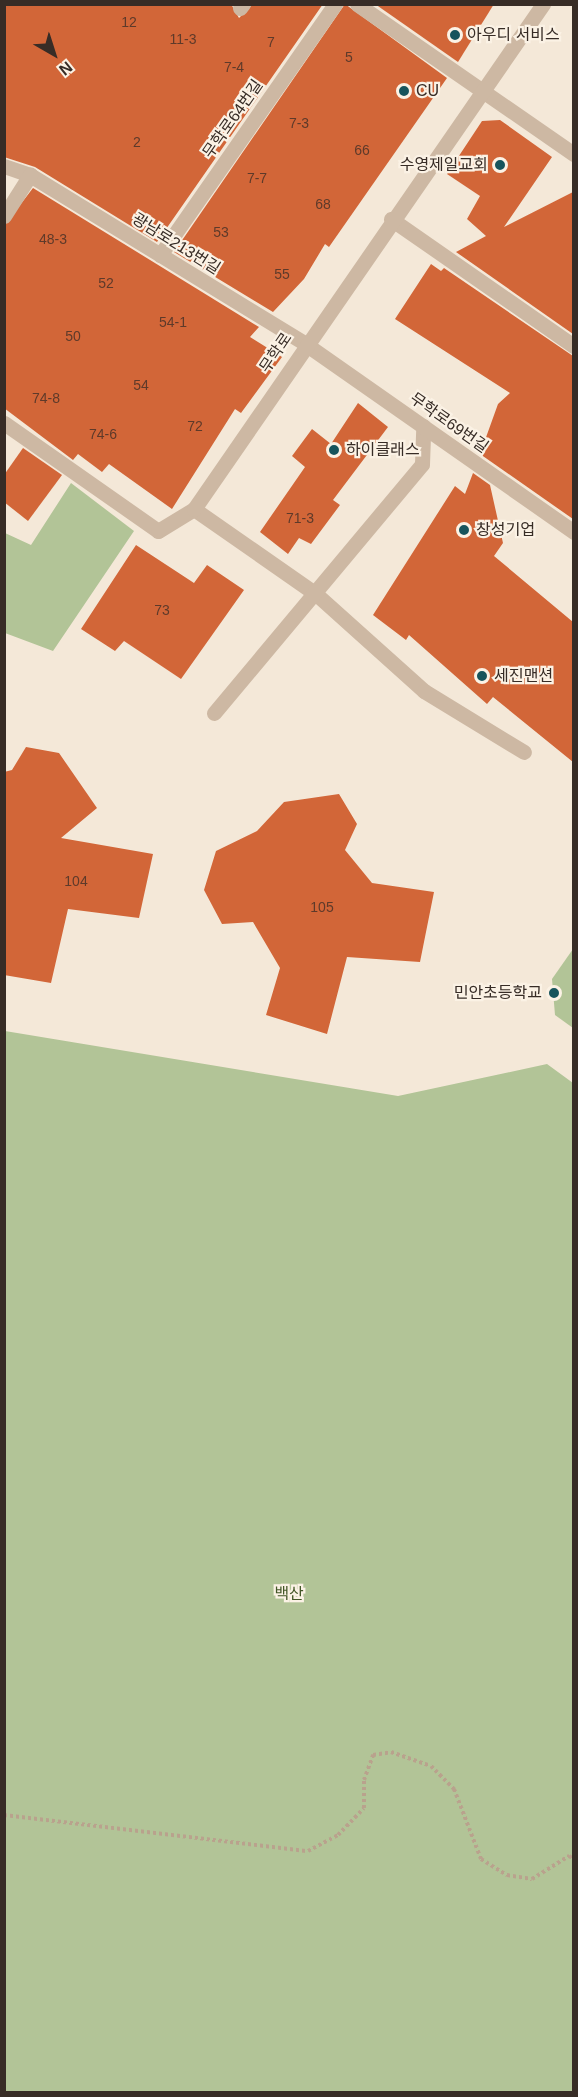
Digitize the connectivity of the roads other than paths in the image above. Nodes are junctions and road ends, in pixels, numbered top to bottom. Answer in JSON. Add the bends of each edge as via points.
{"nodes":[{"id":1,"x":335,"y":4,"type":"edge"},
{"id":2,"x":357,"y":4,"type":"edge"},
{"id":3,"x":543,"y":4,"type":"edge"},
{"id":4,"x":482,"y":91,"type":"junction"},
{"id":5,"x":573,"y":154,"type":"edge"},
{"id":6,"x":4,"y":166,"type":"edge"},
{"id":7,"x":30,"y":175,"type":"junction"},
{"id":8,"x":4,"y":216,"type":"edge"},
{"id":9,"x":391,"y":219,"type":"junction"},
{"id":10,"x":160,"y":255,"type":"junction"},
{"id":11,"x":304,"y":343,"type":"junction"},
{"id":12,"x":573,"y":346,"type":"edge"},
{"id":13,"x":4,"y":423,"type":"edge"},
{"id":14,"x":423,"y":426,"type":"junction"},
{"id":15,"x":194,"y":509,"type":"junction"},
{"id":16,"x":573,"y":532,"type":"edge"},
{"id":17,"x":316,"y":594,"type":"junction"},
{"id":18,"x":214,"y":713,"type":"dead end"},
{"id":19,"x":524,"y":752,"type":"dead end"}],
"edges":[{"from":1,"to":10,"type":"street","name":"무학로64번길"},
{"from":2,"to":4,"type":"street"},
{"from":3,"to":4,"type":"street","name":"무학로"},
{"from":4,"to":5,"type":"street"},
{"from":4,"to":9,"type":"street","name":"무학로"},
{"from":6,"to":7,"type":"street","name":"광남로213번길"},
{"from":7,"to":8,"type":"street"},
{"from":7,"to":10,"type":"street","name":"광남로213번길"},
{"from":9,"to":11,"type":"street","name":"무학로"},
{"from":9,"to":12,"type":"street"},
{"from":10,"to":11,"type":"street","name":"광남로213번길"},
{"from":11,"to":14,"type":"street","name":"무학로69번길"},
{"from":11,"to":15,"type":"street","name":"무학로"},
{"from":13,"to":15,"type":"street","name":"무학로","via":[[158,531]]},
{"from":14,"to":16,"type":"street","name":"무학로69번길"},
{"from":14,"to":17,"type":"street","via":[[422,464]]},
{"from":15,"to":17,"type":"street"},
{"from":17,"to":18,"type":"street"},
{"from":17,"to":19,"type":"street","via":[[423,691]]}]}
